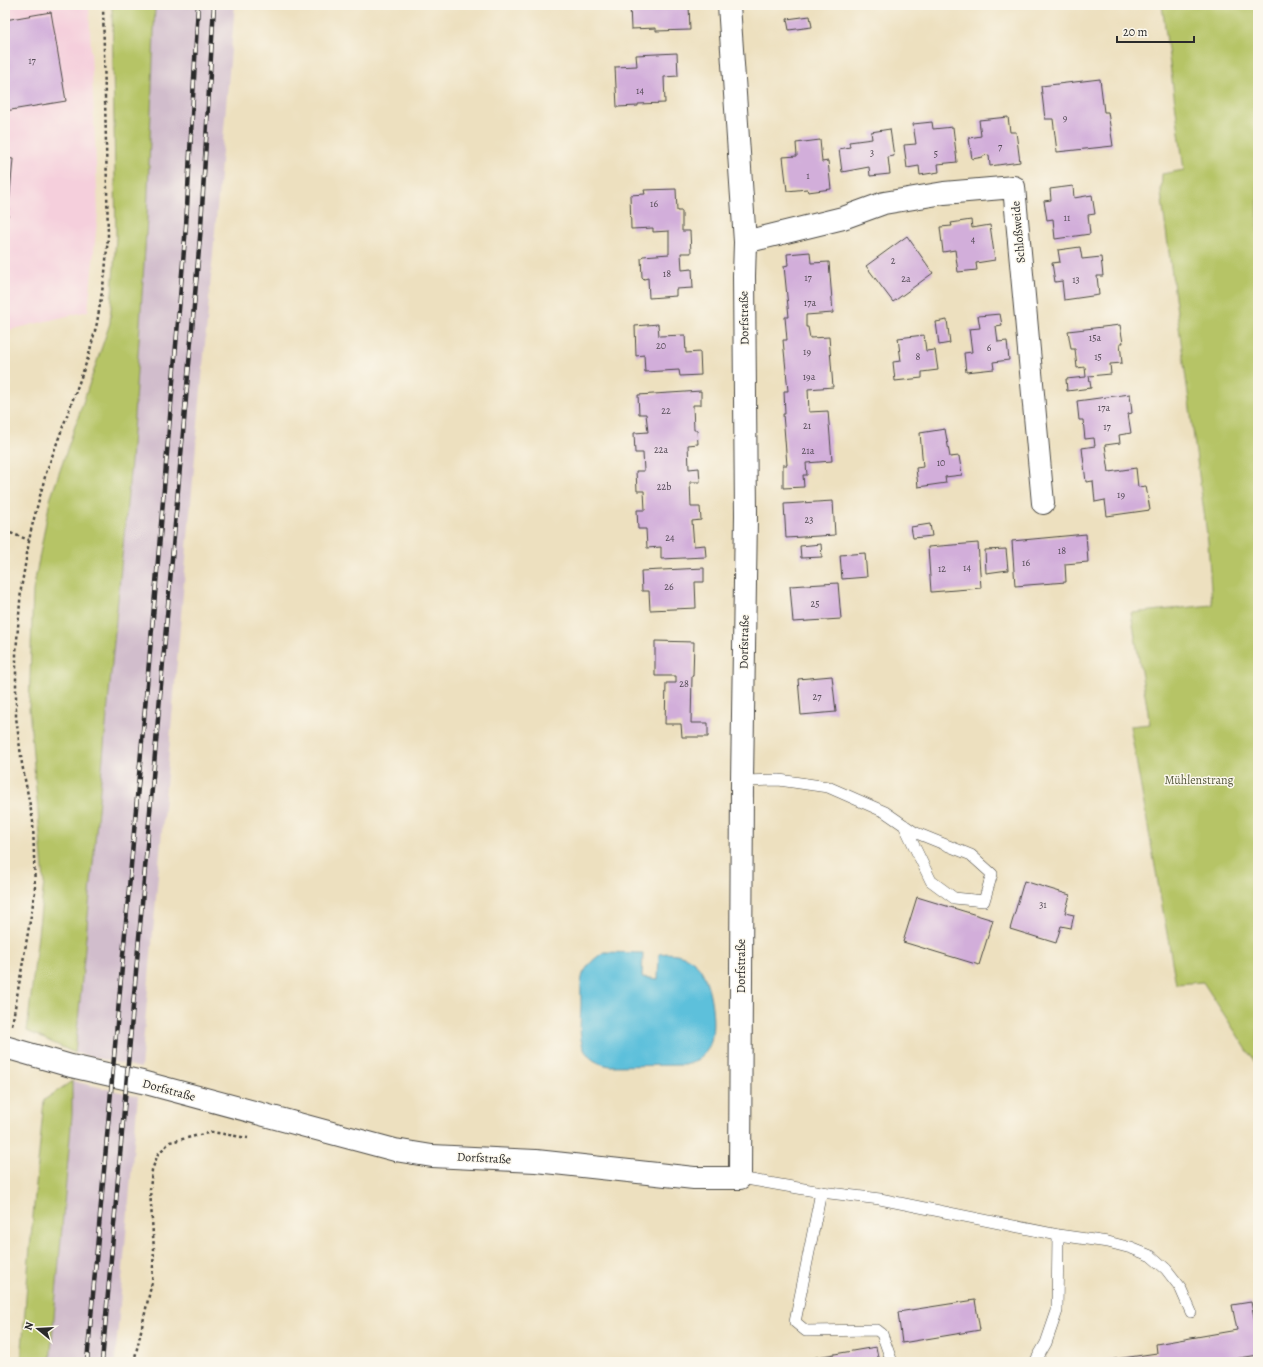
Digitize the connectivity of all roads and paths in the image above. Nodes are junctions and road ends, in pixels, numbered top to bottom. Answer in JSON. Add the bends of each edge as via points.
{"nodes":[{"id":1,"x":103,"y":5,"type":"edge"},
{"id":2,"x":729,"y":5,"type":"edge"},
{"id":3,"x":745,"y":242,"type":"junction"},
{"id":4,"x":1042,"y":503,"type":"dead end"},
{"id":5,"x":5,"y":531,"type":"edge"},
{"id":6,"x":29,"y":540,"type":"junction"},
{"id":7,"x":742,"y":781,"type":"junction"},
{"id":8,"x":904,"y":825,"type":"junction"},
{"id":9,"x":7,"y":1048,"type":"edge"},
{"id":10,"x":250,"y":1138,"type":"dead end"},
{"id":11,"x":740,"y":1178,"type":"junction"},
{"id":12,"x":821,"y":1192,"type":"junction"},
{"id":13,"x":1058,"y":1235,"type":"junction"},
{"id":14,"x":1191,"y":1312,"type":"dead end"},
{"id":15,"x":134,"y":1362,"type":"edge"},
{"id":16,"x":892,"y":1362,"type":"edge"},
{"id":17,"x":1035,"y":1362,"type":"edge"}],
"edges":[{"from":1,"to":6,"type":"path","via":[[108,236],[105,273],[88,358],[46,473]]},
{"from":2,"to":3,"type":"street","name":"Dorfstraße"},
{"from":3,"to":4,"type":"street","name":"Schloßweide","via":[[843,218],[884,203],[944,193],[1014,188]]},
{"from":3,"to":7,"type":"street","name":"Dorfstraße","via":[[746,515]]},
{"from":5,"to":6,"type":"path"},
{"from":6,"to":9,"type":"path","via":[[21,589],[16,653],[16,717],[33,821],[35,892]]},
{"from":7,"to":8,"type":"lane","via":[[779,780],[828,787],[884,812]]},
{"from":7,"to":11,"type":"street","name":"Dorfstraße"},
{"from":8,"to":8,"type":"lane","via":[[914,832],[971,855],[992,874],[984,901],[954,898],[931,881]]},
{"from":9,"to":11,"type":"street","name":"Dorfstraße","via":[[395,1150],[432,1156],[536,1161],[694,1178]]},
{"from":10,"to":15,"type":"path","via":[[212,1132],[170,1142],[158,1154],[152,1170],[150,1190],[154,1250],[152,1282]]},
{"from":11,"to":12,"type":"lane"},
{"from":12,"to":13,"type":"lane","via":[[880,1199]]},
{"from":12,"to":16,"type":"lane","via":[[795,1322],[806,1331],[877,1330],[882,1334]]},
{"from":13,"to":14,"type":"lane","via":[[1108,1242],[1151,1256],[1166,1269],[1180,1288]]},
{"from":13,"to":17,"type":"lane","via":[[1056,1311],[1046,1342]]}]}
